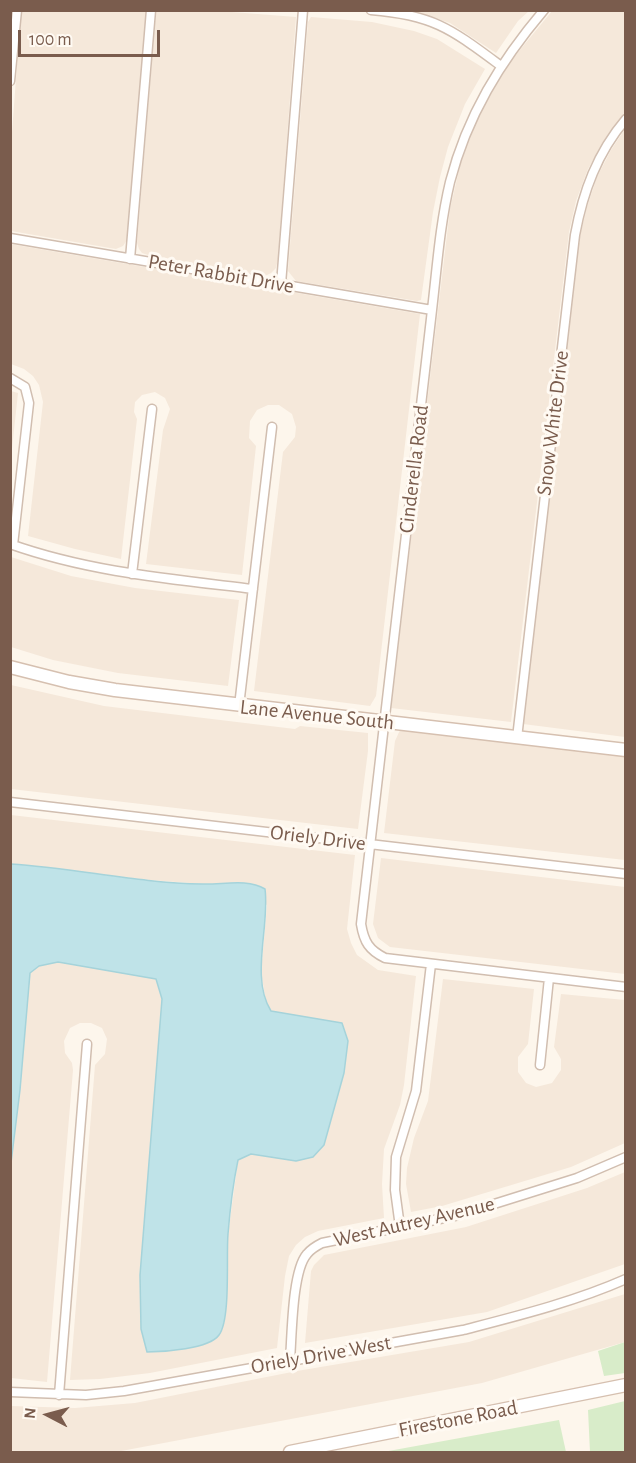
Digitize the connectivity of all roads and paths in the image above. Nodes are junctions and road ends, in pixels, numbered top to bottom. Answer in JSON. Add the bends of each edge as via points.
{"nodes":[{"id":1,"x":16,"y":10,"type":"edge"},
{"id":2,"x":151,"y":10,"type":"edge"},
{"id":3,"x":303,"y":10,"type":"edge"},
{"id":4,"x":371,"y":10,"type":"edge"},
{"id":5,"x":544,"y":10,"type":"edge"},
{"id":6,"x":501,"y":66,"type":"junction"},
{"id":7,"x":10,"y":81,"type":"edge"},
{"id":8,"x":626,"y":119,"type":"edge"},
{"id":9,"x":10,"y":238,"type":"edge"},
{"id":10,"x":130,"y":259,"type":"junction"},
{"id":11,"x":281,"y":284,"type":"junction"},
{"id":12,"x":432,"y":309,"type":"junction"},
{"id":13,"x":10,"y":378,"type":"edge"},
{"id":14,"x":152,"y":409,"type":"dead end"},
{"id":15,"x":272,"y":427,"type":"dead end"},
{"id":16,"x":12,"y":544,"type":"edge"},
{"id":17,"x":132,"y":574,"type":"junction"},
{"id":18,"x":253,"y":589,"type":"junction"},
{"id":19,"x":10,"y":667,"type":"edge"},
{"id":20,"x":239,"y":706,"type":"junction"},
{"id":21,"x":384,"y":722,"type":"junction"},
{"id":22,"x":517,"y":738,"type":"junction"},
{"id":23,"x":626,"y":750,"type":"edge"},
{"id":24,"x":10,"y":802,"type":"edge"},
{"id":25,"x":370,"y":844,"type":"junction"},
{"id":26,"x":626,"y":874,"type":"edge"},
{"id":27,"x":431,"y":964,"type":"junction"},
{"id":28,"x":549,"y":978,"type":"junction"},
{"id":29,"x":626,"y":987,"type":"edge"},
{"id":30,"x":87,"y":1044,"type":"dead end"},
{"id":31,"x":540,"y":1065,"type":"dead end"},
{"id":32,"x":626,"y":1157,"type":"edge"},
{"id":33,"x":400,"y":1227,"type":"junction"},
{"id":34,"x":626,"y":1279,"type":"edge"},
{"id":35,"x":290,"y":1360,"type":"junction"},
{"id":36,"x":626,"y":1385,"type":"edge"},
{"id":37,"x":10,"y":1392,"type":"edge"},
{"id":38,"x":59,"y":1395,"type":"junction"},
{"id":39,"x":290,"y":1452,"type":"edge"}],
"edges":[{"from":1,"to":7,"type":"street"},
{"from":2,"to":10,"type":"street"},
{"from":3,"to":11,"type":"street"},
{"from":4,"to":6,"type":"street","via":[[429,20],[457,34]]},
{"from":5,"to":6,"type":"street","name":"Cinderella Road"},
{"from":6,"to":12,"type":"street","name":"Cinderella Road","via":[[476,107],[459,151],[444,216]]},
{"from":8,"to":22,"type":"street","name":"Snow White Drive","via":[[592,173],[575,235]]},
{"from":9,"to":10,"type":"street","name":"Peter Rabbit Drive"},
{"from":10,"to":11,"type":"street","name":"Peter Rabbit Drive"},
{"from":11,"to":12,"type":"street","name":"Peter Rabbit Drive"},
{"from":12,"to":21,"type":"street","name":"Cinderella Road"},
{"from":13,"to":16,"type":"street","via":[[25,387],[29,404]]},
{"from":14,"to":17,"type":"street"},
{"from":15,"to":18,"type":"street"},
{"from":16,"to":17,"type":"street"},
{"from":17,"to":18,"type":"street"},
{"from":18,"to":20,"type":"street"},
{"from":19,"to":20,"type":"street","name":"Lane Avenue South","via":[[115,690]]},
{"from":20,"to":21,"type":"street","name":"Lane Avenue South"},
{"from":21,"to":22,"type":"street","name":"Lane Avenue South"},
{"from":21,"to":25,"type":"street","name":"Cinderella Road"},
{"from":22,"to":23,"type":"street","name":"Lane Avenue South"},
{"from":24,"to":25,"type":"street","name":"Oriely Drive"},
{"from":25,"to":26,"type":"street","name":"Oriely Drive"},
{"from":25,"to":27,"type":"street","name":"Cinderella Road","via":[[361,924],[364,939],[372,951],[385,958]]},
{"from":27,"to":28,"type":"street"},
{"from":27,"to":33,"type":"street","via":[[416,1091],[396,1157]]},
{"from":28,"to":29,"type":"street"},
{"from":28,"to":31,"type":"street"},
{"from":30,"to":38,"type":"street"},
{"from":32,"to":33,"type":"street","name":"West Autrey Avenue","via":[[577,1178],[489,1206]]},
{"from":33,"to":35,"type":"street","name":"West Autrey Avenue","via":[[322,1243],[306,1254],[297,1274]]},
{"from":34,"to":35,"type":"street","name":"Oriely Drive West","via":[[463,1330]]},
{"from":35,"to":38,"type":"street","name":"Oriely Drive West","via":[[124,1391]]},
{"from":36,"to":39,"type":"street","name":"Firestone Road"},
{"from":37,"to":38,"type":"street","name":"Oriely Drive West"}]}
